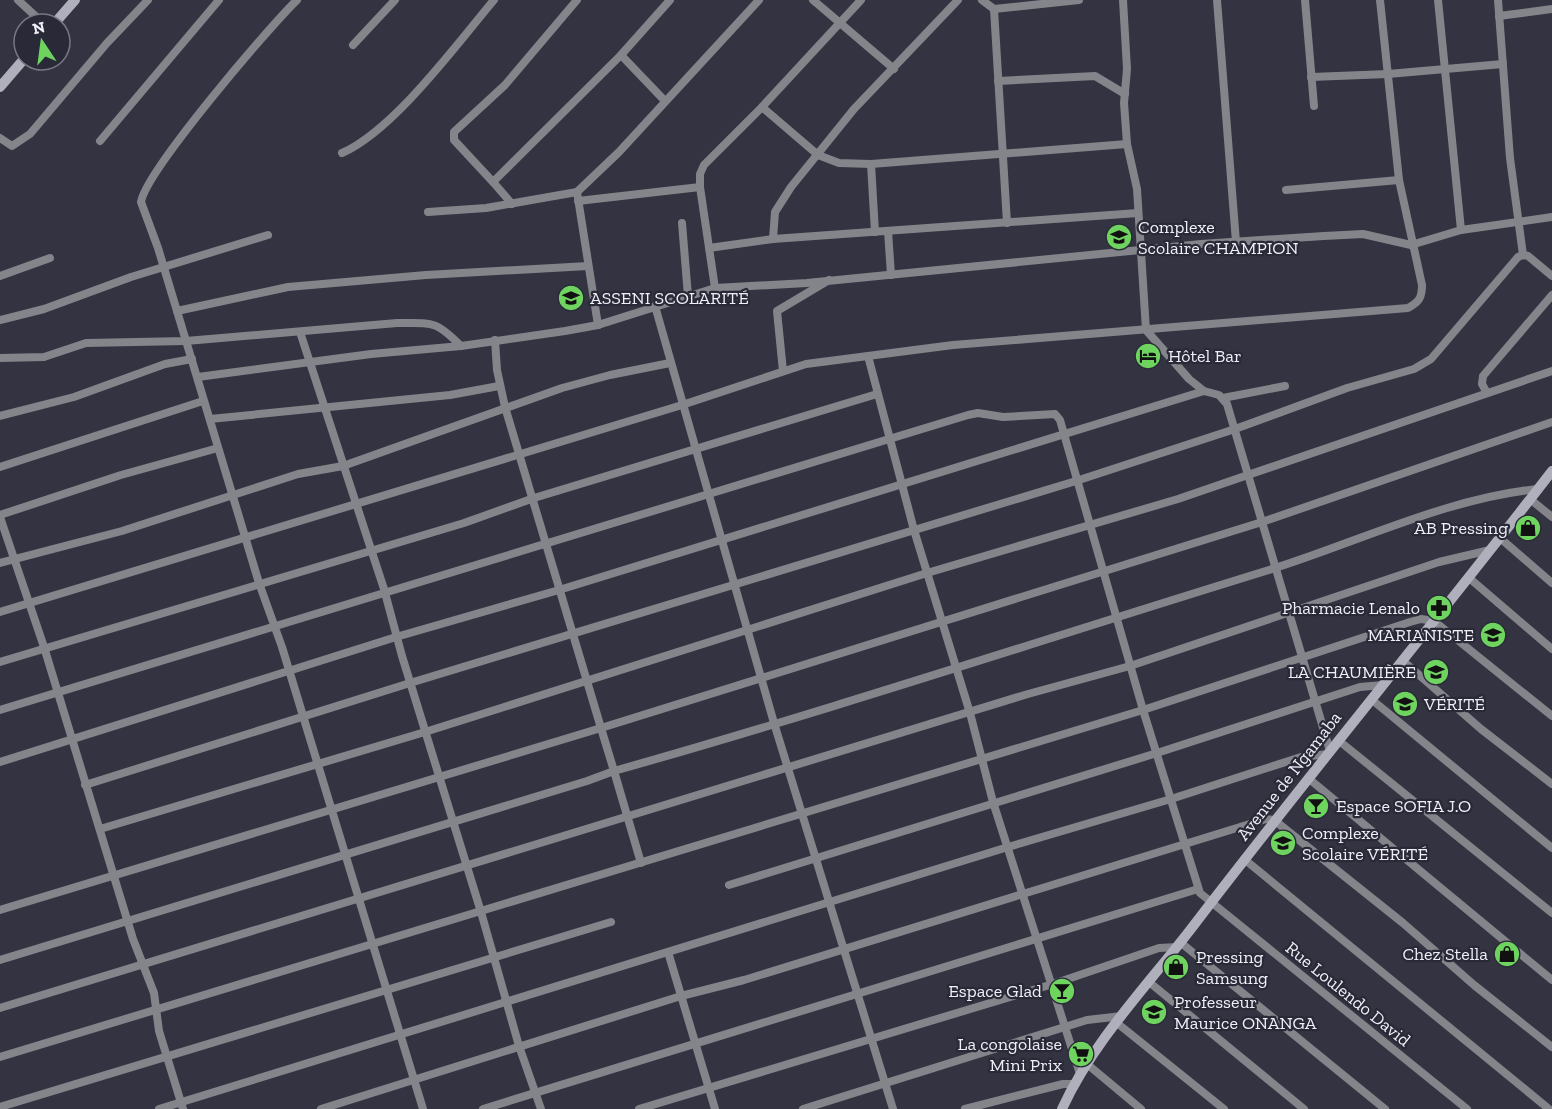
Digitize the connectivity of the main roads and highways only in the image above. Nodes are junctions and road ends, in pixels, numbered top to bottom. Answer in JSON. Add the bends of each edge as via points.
{"nodes":[{"id":1,"x":75,"y":0,"type":"edge"},
{"id":2,"x":64,"y":12,"type":"edge"},
{"id":3,"x":13,"y":72,"type":"edge"},
{"id":4,"x":1,"y":87,"type":"edge"},
{"id":5,"x":1552,"y":471,"type":"edge"},
{"id":6,"x":1062,"y":1109,"type":"edge"}],
"edges":[{"from":1,"to":2,"type":"main road"},
{"from":3,"to":4,"type":"main road"},
{"from":5,"to":6,"type":"main road","name":"Avenue de Ngamaba","via":[[1120,1019],[1076,1079]]}]}
